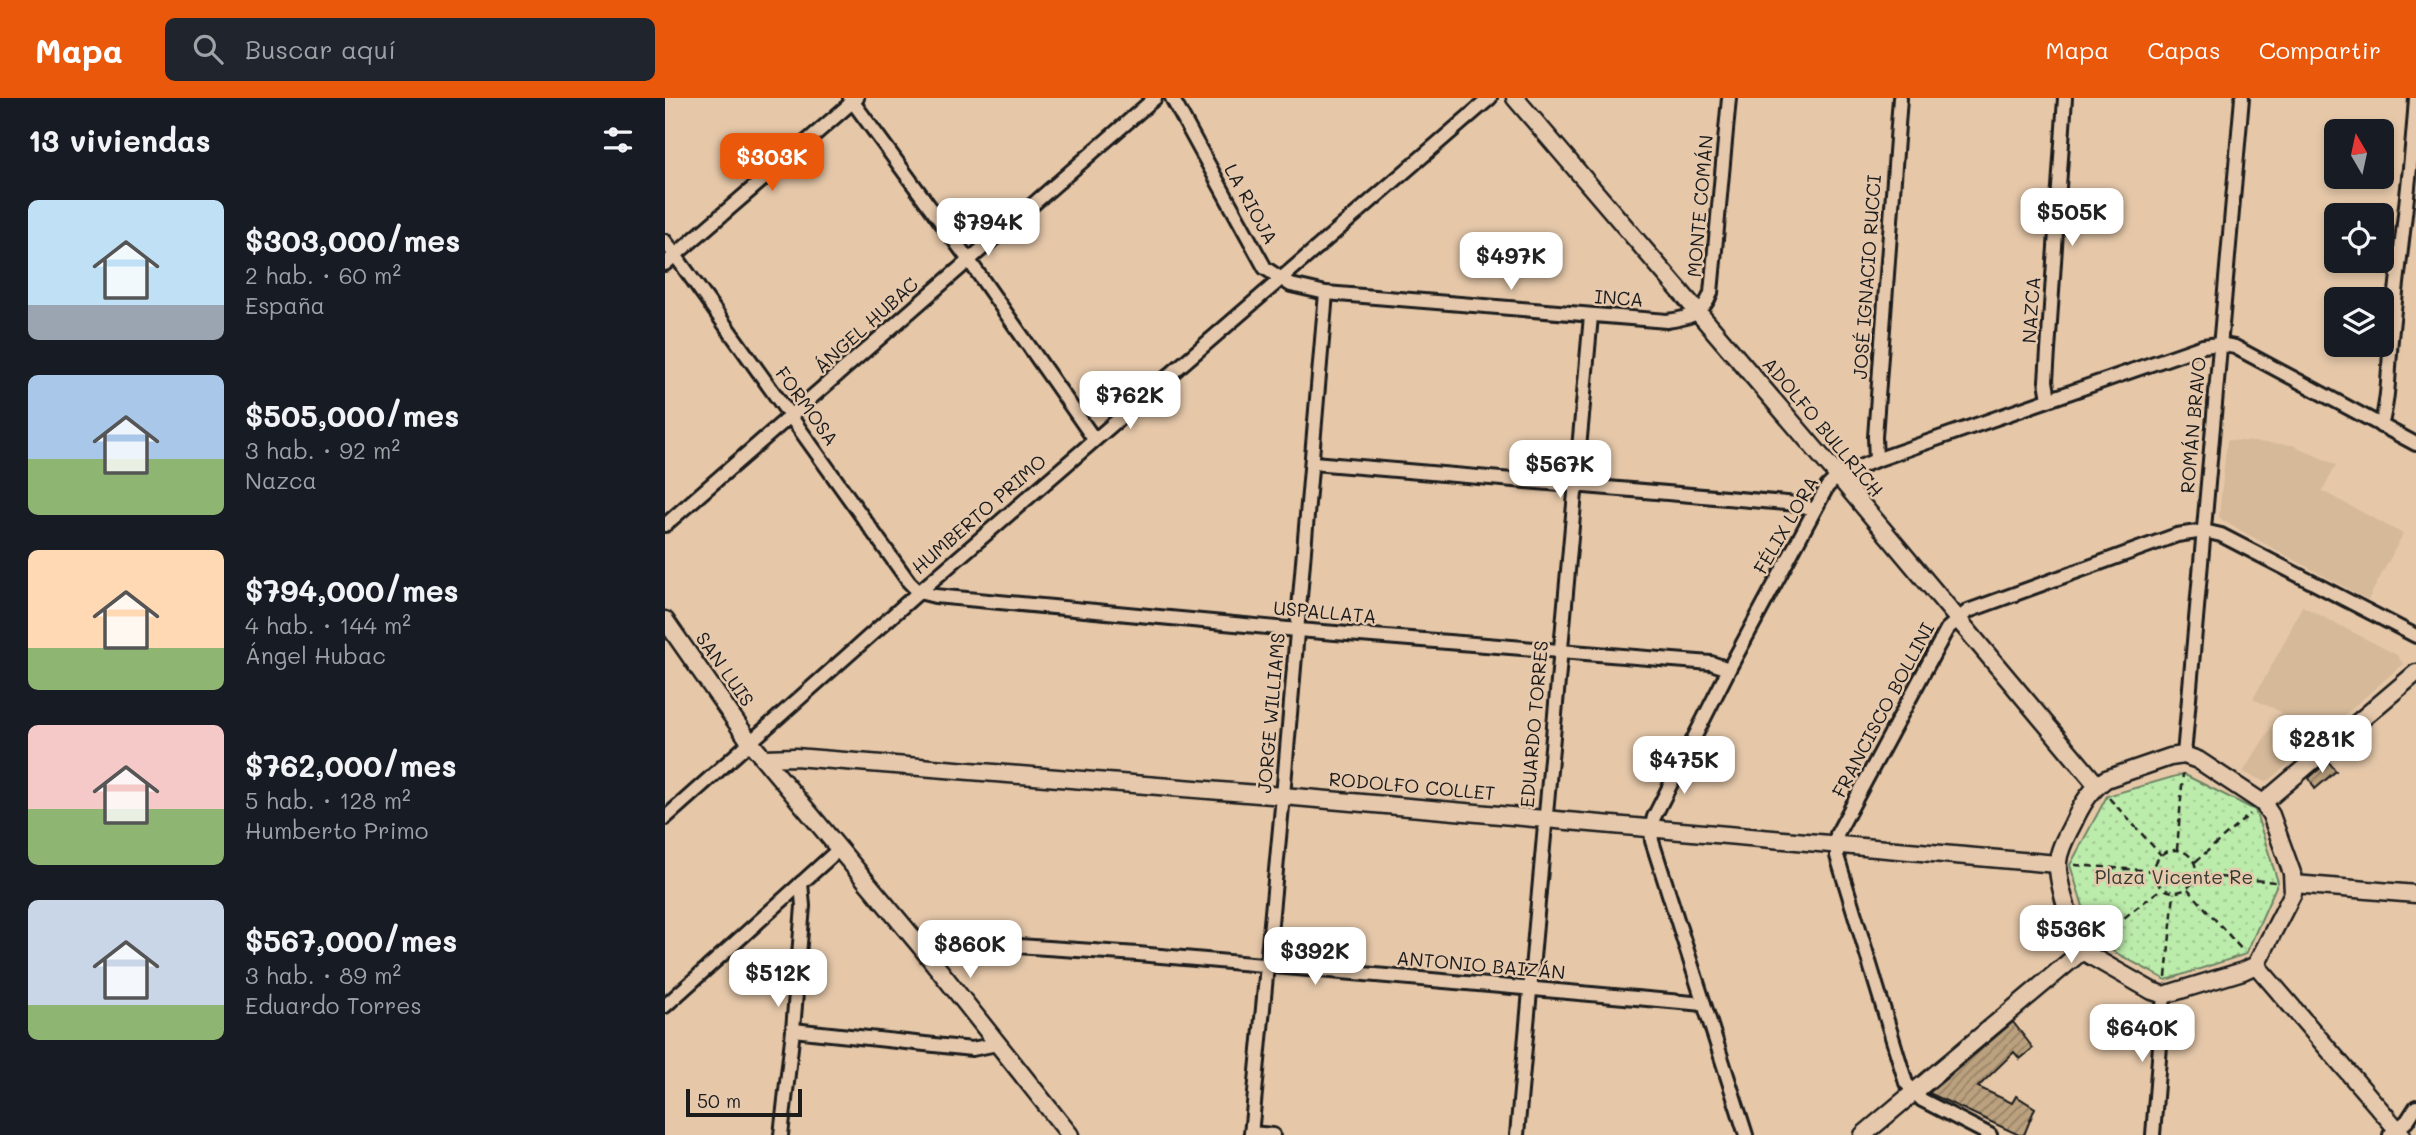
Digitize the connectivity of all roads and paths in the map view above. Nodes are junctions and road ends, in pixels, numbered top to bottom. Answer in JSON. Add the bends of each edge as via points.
{"nodes":[{"id":1,"x":1155,"y":98,"type":"edge"},
{"id":2,"x":1172,"y":98,"type":"edge"},
{"id":3,"x":1490,"y":98,"type":"edge"},
{"id":4,"x":1515,"y":98,"type":"edge"},
{"id":5,"x":1729,"y":98,"type":"edge"},
{"id":6,"x":1900,"y":98,"type":"edge"},
{"id":7,"x":2066,"y":98,"type":"edge"},
{"id":8,"x":2242,"y":98,"type":"edge"},
{"id":9,"x":2416,"y":98,"type":"edge"},
{"id":10,"x":853,"y":99,"type":"edge"},
{"id":11,"x":665,"y":242,"type":"edge"},
{"id":12,"x":968,"y":259,"type":"junction"},
{"id":13,"x":670,"y":260,"type":"edge"},
{"id":14,"x":1280,"y":280,"type":"junction"},
{"id":15,"x":1326,"y":293,"type":"junction"},
{"id":16,"x":1699,"y":313,"type":"junction"},
{"id":17,"x":1591,"y":316,"type":"junction"},
{"id":18,"x":2219,"y":344,"type":"junction"},
{"id":19,"x":2049,"y":399,"type":"junction"},
{"id":20,"x":791,"y":417,"type":"junction"},
{"id":21,"x":2381,"y":426,"type":"junction"},
{"id":22,"x":1094,"y":439,"type":"junction"},
{"id":23,"x":2416,"y":444,"type":"edge"},
{"id":24,"x":1876,"y":460,"type":"junction"},
{"id":25,"x":1313,"y":463,"type":"junction"},
{"id":26,"x":1838,"y":476,"type":"junction"},
{"id":27,"x":1576,"y":485,"type":"junction"},
{"id":28,"x":1814,"y":510,"type":"junction"},
{"id":29,"x":665,"y":525,"type":"edge"},
{"id":30,"x":2204,"y":531,"type":"junction"},
{"id":31,"x":919,"y":592,"type":"junction"},
{"id":32,"x":1957,"y":618,"type":"junction"},
{"id":33,"x":665,"y":620,"type":"edge"},
{"id":34,"x":1298,"y":629,"type":"junction"},
{"id":35,"x":2416,"y":636,"type":"edge"},
{"id":36,"x":1560,"y":651,"type":"junction"},
{"id":37,"x":1729,"y":669,"type":"junction"},
{"id":38,"x":2416,"y":673,"type":"edge"},
{"id":39,"x":750,"y":742,"type":"junction"},
{"id":40,"x":2184,"y":755,"type":"junction"},
{"id":41,"x":764,"y":758,"type":"junction"},
{"id":42,"x":2097,"y":785,"type":"junction"},
{"id":43,"x":1283,"y":796,"type":"junction"},
{"id":44,"x":2263,"y":803,"type":"junction"},
{"id":45,"x":665,"y":818,"type":"edge"},
{"id":46,"x":1545,"y":819,"type":"junction"},
{"id":47,"x":1651,"y":829,"type":"junction"},
{"id":48,"x":1836,"y":845,"type":"junction"},
{"id":49,"x":838,"y":850,"type":"junction"},
{"id":50,"x":2177,"y":850,"type":"junction"},
{"id":51,"x":2161,"y":856,"type":"junction"},
{"id":52,"x":2194,"y":863,"type":"junction"},
{"id":53,"x":2057,"y":864,"type":"junction"},
{"id":54,"x":2154,"y":871,"type":"junction"},
{"id":55,"x":2196,"y":875,"type":"junction"},
{"id":56,"x":801,"y":883,"type":"junction"},
{"id":57,"x":2294,"y":884,"type":"junction"},
{"id":58,"x":2162,"y":888,"type":"junction"},
{"id":59,"x":2187,"y":888,"type":"junction"},
{"id":60,"x":2174,"y":892,"type":"junction"},
{"id":61,"x":2416,"y":894,"type":"edge"},
{"id":62,"x":921,"y":947,"type":"junction"},
{"id":63,"x":2082,"y":951,"type":"junction"},
{"id":64,"x":2256,"y":965,"type":"junction"},
{"id":65,"x":1266,"y":966,"type":"junction"},
{"id":66,"x":1529,"y":988,"type":"junction"},
{"id":67,"x":2164,"y":995,"type":"junction"},
{"id":68,"x":1705,"y":1004,"type":"junction"},
{"id":69,"x":665,"y":1006,"type":"edge"},
{"id":70,"x":793,"y":1030,"type":"junction"},
{"id":71,"x":996,"y":1044,"type":"junction"},
{"id":72,"x":1913,"y":1092,"type":"junction"},
{"id":73,"x":2416,"y":1107,"type":"edge"},
{"id":74,"x":1067,"y":1133,"type":"edge"},
{"id":75,"x":2397,"y":1133,"type":"edge"},
{"id":76,"x":1251,"y":1134,"type":"edge"},
{"id":77,"x":782,"y":1135,"type":"edge"},
{"id":78,"x":1273,"y":1135,"type":"edge"},
{"id":79,"x":1517,"y":1135,"type":"edge"},
{"id":80,"x":1746,"y":1135,"type":"edge"},
{"id":81,"x":1863,"y":1135,"type":"edge"},
{"id":82,"x":1990,"y":1135,"type":"edge"},
{"id":83,"x":2153,"y":1135,"type":"edge"}],
"edges":[{"from":1,"to":12,"type":"street","name":"ÁNGEL HUBAC"},
{"from":2,"to":14,"type":"street","name":"LA RIOJA","via":[[1265,268]]},
{"from":3,"to":14,"type":"street","name":"HUMBERTO PRIMO"},
{"from":4,"to":16,"type":"street","name":"ADOLFO BULLRICH"},
{"from":5,"to":16,"type":"street","name":"MONTE COMÁN","via":[[1713,280],[1708,303]]},
{"from":6,"to":24,"type":"street","name":"JOSÉ IGNACIO RUCCI"},
{"from":7,"to":19,"type":"street","name":"NAZCA","via":[[2046,381]]},
{"from":8,"to":18,"type":"street","name":"ROMÁN BRAVO"},
{"from":9,"to":21,"type":"street","via":[[2412,171]]},
{"from":10,"to":12,"type":"street"},
{"from":10,"to":13,"type":"street"},
{"from":11,"to":13,"type":"street","name":"FORMOSA"},
{"from":12,"to":20,"type":"street","name":"ÁNGEL HUBAC"},
{"from":12,"to":22,"type":"street"},
{"from":13,"to":20,"type":"street","name":"FORMOSA"},
{"from":14,"to":15,"type":"street"},
{"from":14,"to":22,"type":"street","name":"HUMBERTO PRIMO"},
{"from":15,"to":17,"type":"street","name":"INCA"},
{"from":15,"to":25,"type":"street","name":"JORGE WILLIAMS"},
{"from":16,"to":17,"type":"street","name":"INCA","via":[[1667,321]]},
{"from":16,"to":26,"type":"street","name":"ADOLFO BULLRICH"},
{"from":17,"to":27,"type":"street","name":"EDUARDO TORRES"},
{"from":18,"to":19,"type":"street","name":"FÉLIX LORA"},
{"from":18,"to":21,"type":"street","via":[[2235,347]]},
{"from":18,"to":30,"type":"street","name":"ROMÁN BRAVO"},
{"from":19,"to":24,"type":"street","name":"FÉLIX LORA"},
{"from":20,"to":29,"type":"street","name":"ÁNGEL HUBAC"},
{"from":20,"to":31,"type":"street","name":"FORMOSA"},
{"from":21,"to":23,"type":"street"},
{"from":22,"to":31,"type":"street","name":"HUMBERTO PRIMO"},
{"from":24,"to":26,"type":"street","name":"FÉLIX LORA"},
{"from":25,"to":27,"type":"street"},
{"from":25,"to":34,"type":"street","name":"JORGE WILLIAMS"},
{"from":26,"to":28,"type":"street","name":"FÉLIX LORA"},
{"from":26,"to":32,"type":"street","name":"ADOLFO BULLRICH"},
{"from":27,"to":28,"type":"street","via":[[1798,504]]},
{"from":27,"to":36,"type":"street","name":"EDUARDO TORRES"},
{"from":28,"to":37,"type":"street","name":"FÉLIX LORA"},
{"from":30,"to":32,"type":"street","name":"FRANCISCO BOLLINI","via":[[2178,535]]},
{"from":30,"to":35,"type":"street","via":[[2221,535]]},
{"from":30,"to":40,"type":"street","name":"ROMÁN BRAVO"},
{"from":31,"to":34,"type":"street","name":"USPALLATA"},
{"from":31,"to":39,"type":"street","name":"HUMBERTO PRIMO"},
{"from":32,"to":42,"type":"street","name":"ADOLFO BULLRICH"},
{"from":32,"to":48,"type":"street","name":"FRANCISCO BOLLINI","via":[[1927,665],[1837,834]]},
{"from":33,"to":39,"type":"street","name":"SAN LUIS"},
{"from":34,"to":36,"type":"street","name":"USPALLATA"},
{"from":34,"to":43,"type":"street","name":"JORGE WILLIAMS"},
{"from":36,"to":37,"type":"street","name":"USPALLATA","via":[[1711,663]]},
{"from":36,"to":46,"type":"street","name":"EDUARDO TORRES"},
{"from":37,"to":47,"type":"street","name":"FÉLIX LORA"},
{"from":38,"to":44,"type":"street"},
{"from":39,"to":41,"type":"street","name":"SAN LUIS"},
{"from":39,"to":45,"type":"street","name":"HUMBERTO PRIMO"},
{"from":40,"to":42,"type":"street"},
{"from":40,"to":44,"type":"street"},
{"from":40,"to":50,"type":"path"},
{"from":41,"to":43,"type":"street","name":"RODOLFO COLLET"},
{"from":41,"to":49,"type":"street","name":"SAN LUIS"},
{"from":42,"to":51,"type":"path"},
{"from":42,"to":53,"type":"street","via":[[2087,796]]},
{"from":43,"to":46,"type":"street","name":"RODOLFO COLLET"},
{"from":43,"to":65,"type":"street","name":"JORGE WILLIAMS"},
{"from":44,"to":52,"type":"path"},
{"from":44,"to":57,"type":"street"},
{"from":46,"to":47,"type":"street","name":"RODOLFO COLLET"},
{"from":46,"to":66,"type":"street","name":"EDUARDO TORRES"},
{"from":47,"to":48,"type":"street","name":"RODOLFO COLLET"},
{"from":47,"to":68,"type":"street"},
{"from":48,"to":53,"type":"street","name":"RODOLFO COLLET"},
{"from":48,"to":72,"type":"street","via":[[1903,1075]]},
{"from":49,"to":56,"type":"street"},
{"from":49,"to":62,"type":"street","name":"SAN LUIS"},
{"from":50,"to":51,"type":"path"},
{"from":50,"to":52,"type":"path"},
{"from":51,"to":54,"type":"path"},
{"from":52,"to":55,"type":"path"},
{"from":53,"to":54,"type":"path"},
{"from":53,"to":63,"type":"street"},
{"from":54,"to":58,"type":"path"},
{"from":55,"to":57,"type":"path"},
{"from":55,"to":59,"type":"path"},
{"from":56,"to":69,"type":"street"},
{"from":56,"to":70,"type":"street"},
{"from":57,"to":61,"type":"street"},
{"from":57,"to":64,"type":"street","via":[[2289,904]]},
{"from":58,"to":60,"type":"path"},
{"from":58,"to":63,"type":"path"},
{"from":59,"to":60,"type":"path"},
{"from":59,"to":64,"type":"path"},
{"from":60,"to":67,"type":"path"},
{"from":62,"to":65,"type":"street","name":"ANTONIO BAIZÁN","via":[[942,941]]},
{"from":62,"to":71,"type":"street","name":"SAN LUIS"},
{"from":63,"to":67,"type":"street"},
{"from":63,"to":72,"type":"street"},
{"from":64,"to":67,"type":"street"},
{"from":64,"to":75,"type":"street"},
{"from":65,"to":66,"type":"street","name":"ANTONIO BAIZÁN"},
{"from":65,"to":76,"type":"street","name":"JORGE WILLIAMS"},
{"from":66,"to":68,"type":"street","name":"ANTONIO BAIZÁN"},
{"from":66,"to":79,"type":"street","name":"EDUARDO TORRES"},
{"from":67,"to":83,"type":"street"},
{"from":68,"to":80,"type":"street"},
{"from":70,"to":71,"type":"street","via":[[972,1049]]},
{"from":70,"to":77,"type":"street"},
{"from":71,"to":74,"type":"street","name":"SAN LUIS"},
{"from":72,"to":81,"type":"street"},
{"from":72,"to":82,"type":"street"},
{"from":73,"to":75,"type":"street"},
{"from":76,"to":78,"type":"street"}]}
